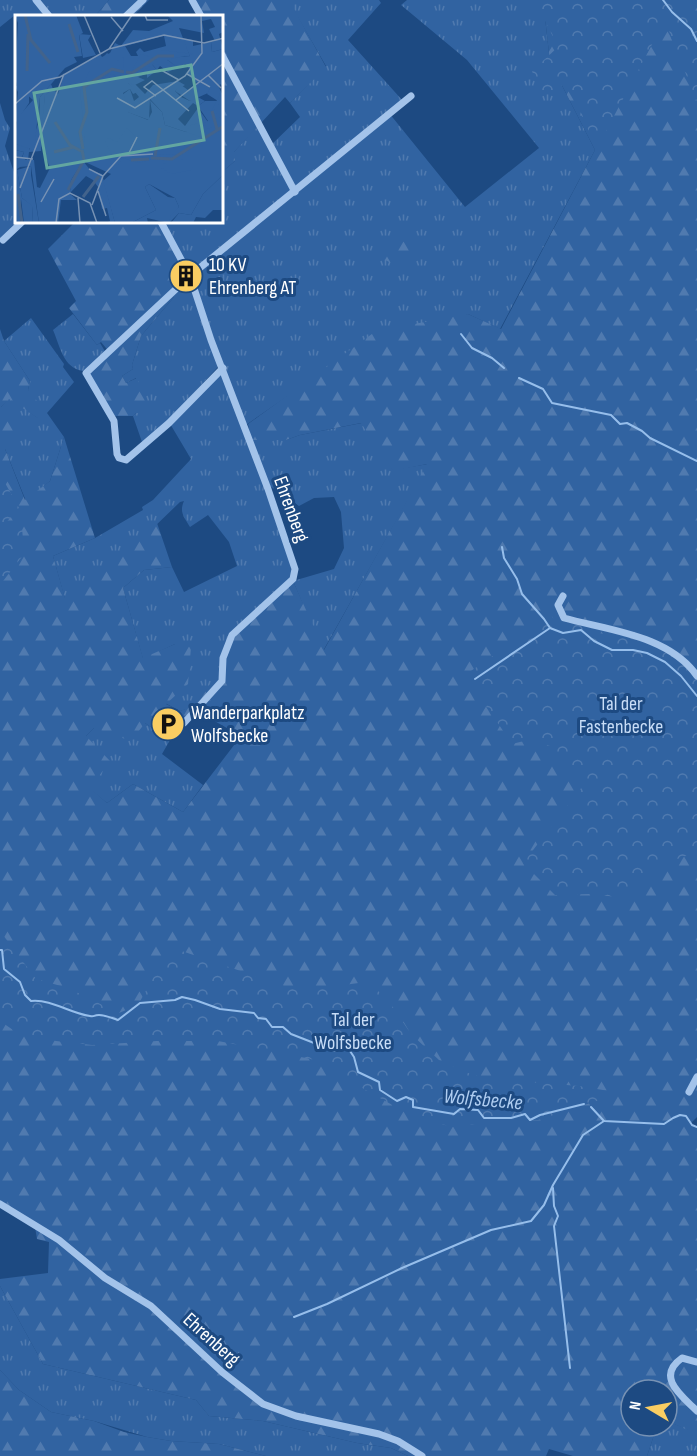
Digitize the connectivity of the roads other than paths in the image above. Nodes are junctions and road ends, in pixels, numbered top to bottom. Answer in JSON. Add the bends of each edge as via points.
{"nodes":[{"id":1,"x":36,"y":0,"type":"edge"},
{"id":2,"x":143,"y":0,"type":"edge"},
{"id":3,"x":192,"y":0,"type":"edge"},
{"id":4,"x":48,"y":15,"type":"edge"},
{"id":5,"x":127,"y":15,"type":"edge"},
{"id":6,"x":200,"y":15,"type":"edge"},
{"id":7,"x":224,"y":59,"type":"edge"},
{"id":8,"x":411,"y":96,"type":"dead end"},
{"id":9,"x":295,"y":192,"type":"junction"},
{"id":10,"x":20,"y":224,"type":"edge"},
{"id":11,"x":162,"y":224,"type":"edge"},
{"id":12,"x":3,"y":240,"type":"dead end"},
{"id":13,"x":190,"y":276,"type":"junction"},
{"id":14,"x":223,"y":368,"type":"junction"},
{"id":15,"x":563,"y":596,"type":"dead end"},
{"id":16,"x":697,"y":676,"type":"edge"},
{"id":17,"x":184,"y":723,"type":"dead end"},
{"id":18,"x":697,"y":1077,"type":"edge"},
{"id":19,"x":689,"y":1092,"type":"dead end"},
{"id":20,"x":0,"y":1204,"type":"edge"},
{"id":21,"x":697,"y":1362,"type":"edge"},
{"id":22,"x":697,"y":1411,"type":"edge"},
{"id":23,"x":422,"y":1456,"type":"edge"}],
"edges":[{"from":1,"to":4,"type":"street"},
{"from":2,"to":5,"type":"street"},
{"from":3,"to":6,"type":"street"},
{"from":7,"to":9,"type":"street"},
{"from":8,"to":9,"type":"street"},
{"from":9,"to":13,"type":"street"},
{"from":10,"to":12,"type":"street"},
{"from":11,"to":13,"type":"street","name":"Ehrenberg"},
{"from":13,"to":14,"type":"street","name":"Ehrenberg"},
{"from":13,"to":14,"type":"street","via":[[86,373],[114,421],[119,458],[126,459],[169,423]]},
{"from":14,"to":17,"type":"street","name":"Ehrenberg","via":[[296,569],[293,579],[232,635],[222,681]]},
{"from":15,"to":16,"type":"street","via":[[558,605],[564,618],[641,638],[672,653]]},
{"from":18,"to":19,"type":"street"},
{"from":20,"to":23,"type":"street","name":"Ehrenberg","via":[[59,1240],[105,1278],[151,1306],[263,1404],[324,1423],[379,1434]]},
{"from":21,"to":22,"type":"street","via":[[682,1358],[676,1362],[671,1377],[675,1390]]}]}
